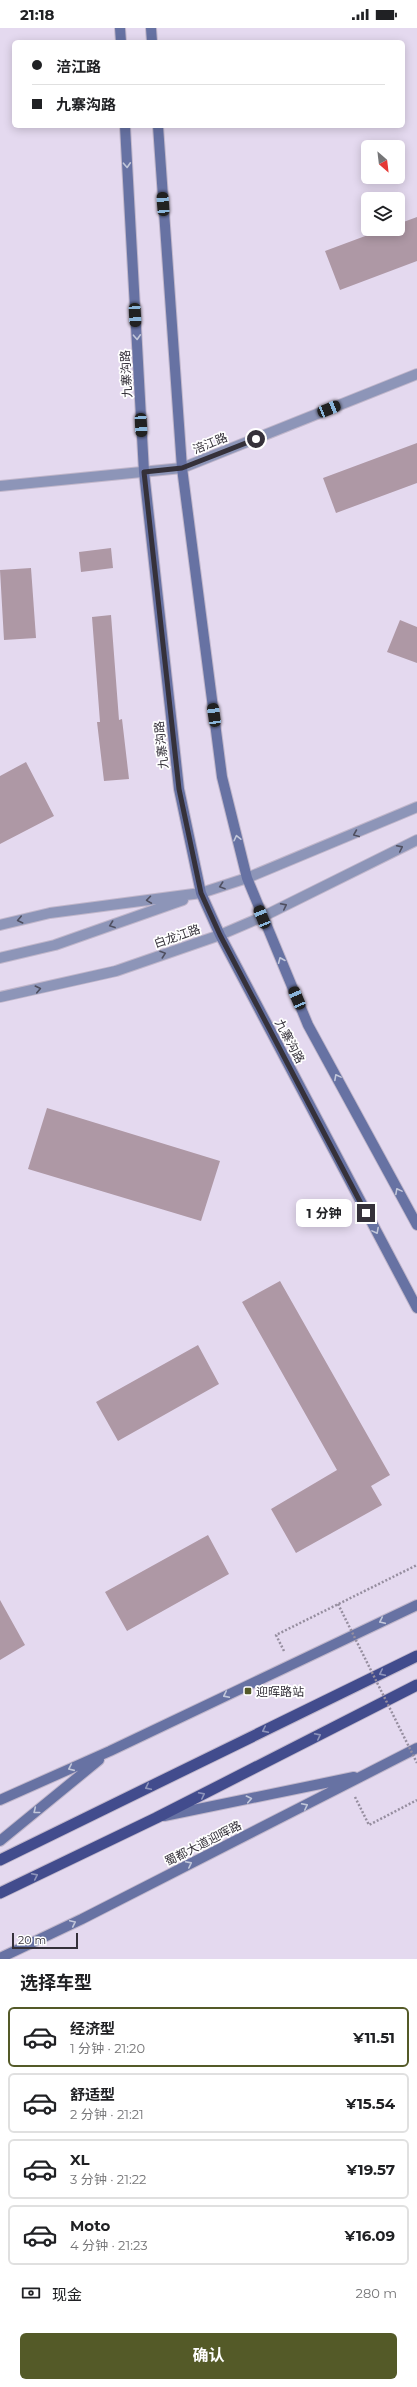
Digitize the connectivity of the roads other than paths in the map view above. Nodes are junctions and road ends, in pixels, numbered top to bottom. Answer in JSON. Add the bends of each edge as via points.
{"nodes":[{"id":1,"x":120,"y":28,"type":"edge"},
{"id":2,"x":151,"y":28,"type":"edge"},
{"id":3,"x":121,"y":40,"type":"edge"},
{"id":4,"x":152,"y":40,"type":"edge"},
{"id":5,"x":125,"y":128,"type":"edge"},
{"id":6,"x":158,"y":128,"type":"edge"},
{"id":7,"x":417,"y":374,"type":"edge"},
{"id":8,"x":182,"y":468,"type":"junction"},
{"id":9,"x":144,"y":472,"type":"junction"},
{"id":10,"x":0,"y":486,"type":"edge"},
{"id":11,"x":417,"y":807,"type":"edge"},
{"id":12,"x":417,"y":840,"type":"edge"},
{"id":13,"x":247,"y":878,"type":"junction"},
{"id":14,"x":201,"y":893,"type":"junction"},
{"id":15,"x":262,"y":917,"type":"junction"},
{"id":16,"x":0,"y":925,"type":"edge"},
{"id":17,"x":220,"y":935,"type":"junction"},
{"id":18,"x":0,"y":958,"type":"edge"},
{"id":19,"x":0,"y":997,"type":"edge"},
{"id":20,"x":417,"y":1225,"type":"edge"},
{"id":21,"x":417,"y":1308,"type":"edge"},
{"id":22,"x":417,"y":1605,"type":"edge"},
{"id":23,"x":417,"y":1656,"type":"edge"},
{"id":24,"x":417,"y":1685,"type":"edge"},
{"id":25,"x":417,"y":1748,"type":"edge"},
{"id":26,"x":110,"y":1751,"type":"junction"},
{"id":27,"x":366,"y":1775,"type":"junction"},
{"id":28,"x":0,"y":1800,"type":"edge"},
{"id":29,"x":156,"y":1818,"type":"junction"},
{"id":30,"x":0,"y":1841,"type":"edge"},
{"id":31,"x":0,"y":1860,"type":"edge"},
{"id":32,"x":0,"y":1893,"type":"edge"},
{"id":33,"x":0,"y":1958,"type":"edge"}],
"edges":[{"from":1,"to":3,"type":"main road"},
{"from":2,"to":4,"type":"main road"},
{"from":5,"to":9,"type":"main road","name":"九寨沟路","one_way":true},
{"from":6,"to":8,"type":"main road","name":"九寨沟路"},
{"from":7,"to":8,"type":"street","name":"涪江路"},
{"from":8,"to":9,"type":"street","name":"涪江路"},
{"from":13,"to":8,"type":"main road","name":"九寨沟路","one_way":true,"via":[[222,777]]},
{"from":9,"to":10,"type":"street","name":"涪江路"},
{"from":9,"to":14,"type":"main road","name":"九寨沟路","via":[[179,789]]},
{"from":11,"to":13,"type":"street","one_way":true},
{"from":15,"to":12,"type":"street","name":"白龙江路","one_way":true},
{"from":13,"to":14,"type":"street","one_way":true},
{"from":13,"to":15,"type":"main road","name":"九寨沟路"},
{"from":14,"to":16,"type":"street","one_way":true,"via":[[50,913]]},
{"from":14,"to":17,"type":"main road","name":"九寨沟路"},
{"from":14,"to":18,"type":"street","one_way":true,"via":[[55,946]]},
{"from":15,"to":17,"type":"street","name":"白龙江路"},
{"from":20,"to":15,"type":"main road","name":"九寨沟路","one_way":true,"via":[[308,1025]]},
{"from":19,"to":17,"type":"street","name":"白龙江路","one_way":true,"via":[[116,971]]},
{"from":17,"to":21,"type":"main road","name":"九寨沟路","one_way":true},
{"from":22,"to":26,"type":"main road","one_way":true},
{"from":23,"to":31,"type":"highway","one_way":true},
{"from":29,"to":24,"type":"highway","one_way":true},
{"from":25,"to":27,"type":"main road","name":"蜀都大道迎晖路"},
{"from":26,"to":28,"type":"main road","one_way":true},
{"from":26,"to":30,"type":"main road","one_way":true},
{"from":29,"to":27,"type":"main road","one_way":true},
{"from":33,"to":27,"type":"main road","name":"蜀都大道迎晖路","one_way":true},
{"from":32,"to":29,"type":"highway","one_way":true}]}
